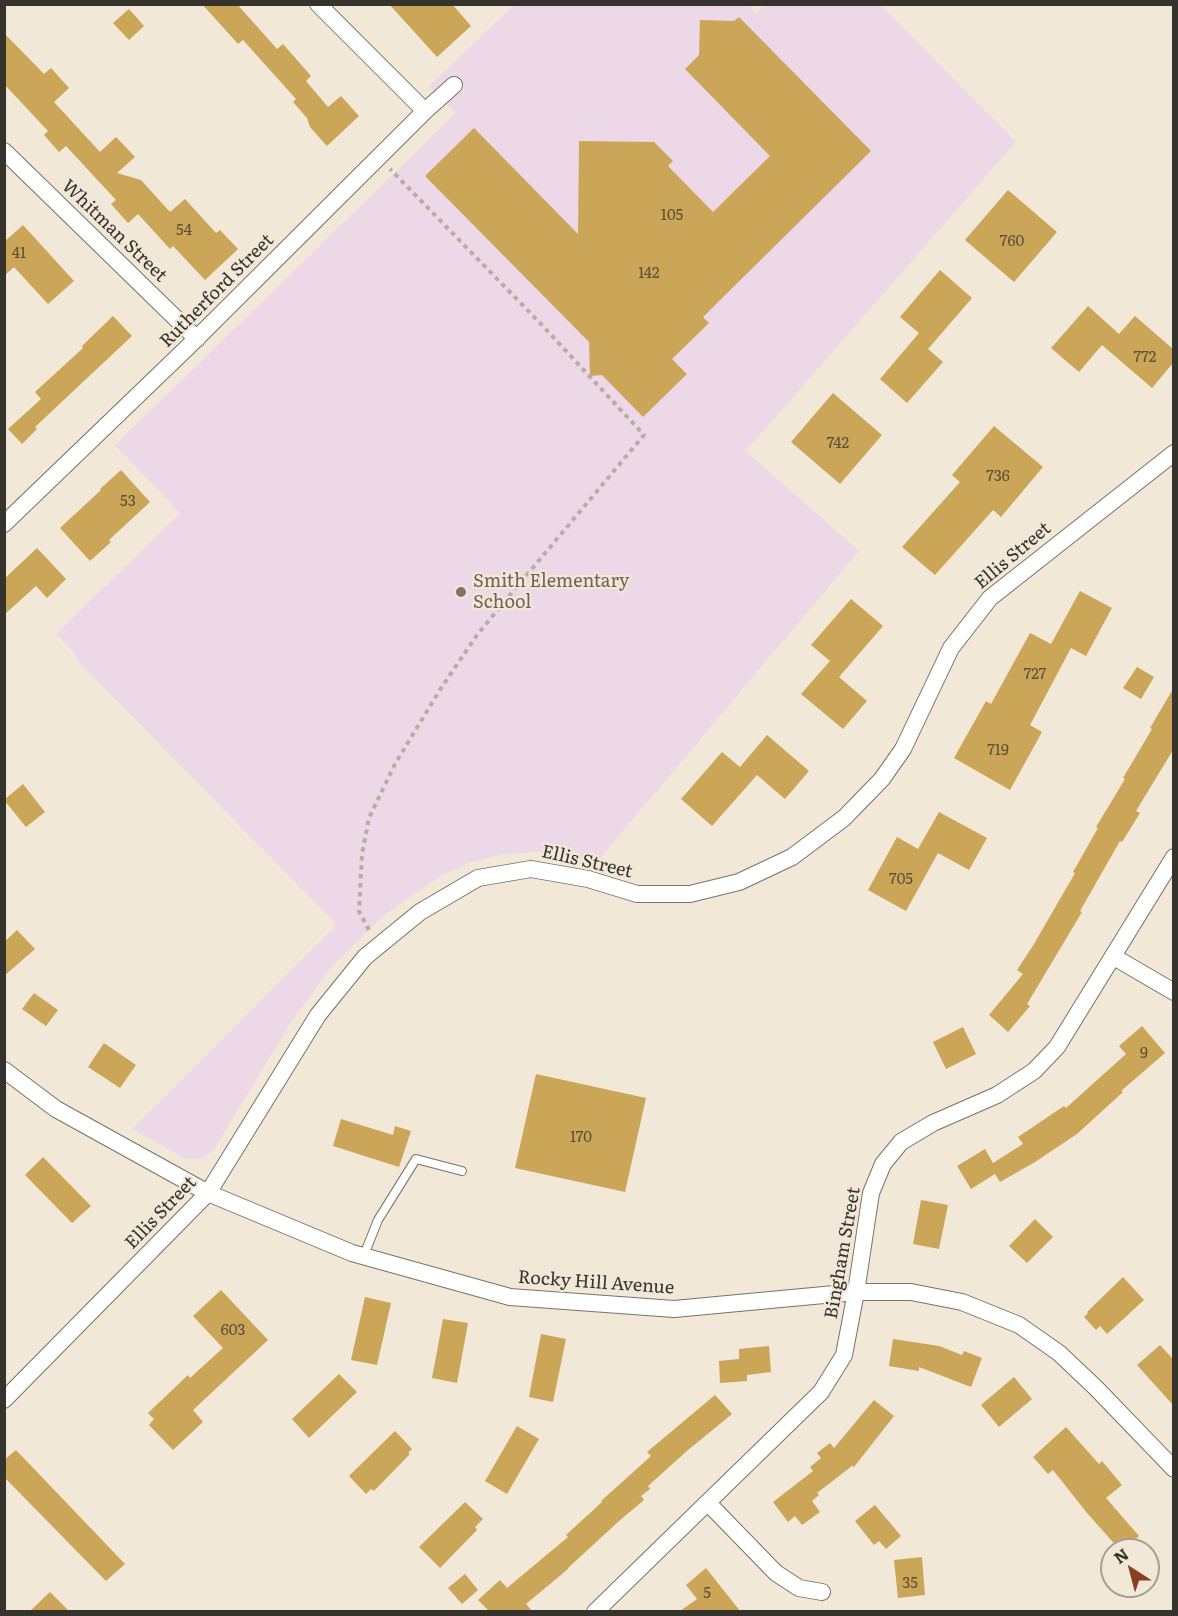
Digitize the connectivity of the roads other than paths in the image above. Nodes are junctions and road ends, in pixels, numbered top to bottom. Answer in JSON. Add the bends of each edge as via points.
{"nodes":[{"id":1,"x":318,"y":4,"type":"edge"},
{"id":2,"x":454,"y":85,"type":"dead end"},
{"id":3,"x":425,"y":111,"type":"junction"},
{"id":4,"x":4,"y":152,"type":"edge"},
{"id":5,"x":197,"y":339,"type":"junction"},
{"id":6,"x":1173,"y":453,"type":"edge"},
{"id":7,"x":4,"y":524,"type":"edge"},
{"id":8,"x":1173,"y":857,"type":"edge"},
{"id":9,"x":1114,"y":957,"type":"junction"},
{"id":10,"x":1173,"y":992,"type":"edge"},
{"id":11,"x":4,"y":1070,"type":"edge"},
{"id":12,"x":462,"y":1171,"type":"dead end"},
{"id":13,"x":208,"y":1193,"type":"junction"},
{"id":14,"x":364,"y":1255,"type":"junction"},
{"id":15,"x":856,"y":1292,"type":"junction"},
{"id":16,"x":4,"y":1400,"type":"edge"},
{"id":17,"x":1173,"y":1469,"type":"edge"},
{"id":18,"x":708,"y":1503,"type":"junction"},
{"id":19,"x":822,"y":1592,"type":"dead end"},
{"id":20,"x":595,"y":1611,"type":"edge"}],
"edges":[{"from":1,"to":3,"type":"street"},
{"from":2,"to":3,"type":"street","name":"Rutherford Street"},
{"from":3,"to":5,"type":"street","name":"Rutherford Street"},
{"from":4,"to":5,"type":"street","name":"Whitman Street"},
{"from":5,"to":7,"type":"street","name":"Rutherford Street"},
{"from":6,"to":13,"type":"street","name":"Ellis Street","via":[[990,598],[951,648],[903,749],[882,779],[844,818],[792,857],[739,882],[690,894],[637,894],[588,879],[531,869],[478,878],[420,912],[365,957],[318,1015]]},
{"from":8,"to":9,"type":"street","name":"Bingham Street"},
{"from":9,"to":10,"type":"street"},
{"from":9,"to":15,"type":"street","name":"Bingham Street","via":[[1057,1047],[1034,1071],[997,1095],[901,1143],[884,1164],[871,1193]]},
{"from":11,"to":13,"type":"street","name":"Rocky Hill Avenue","via":[[56,1109]]},
{"from":12,"to":14,"type":"lane","via":[[416,1159],[378,1220]]},
{"from":13,"to":14,"type":"street","name":"Rocky Hill Avenue"},
{"from":13,"to":16,"type":"street","name":"Ellis Street"},
{"from":14,"to":15,"type":"street","name":"Rocky Hill Avenue","via":[[510,1297],[674,1309]]},
{"from":15,"to":17,"type":"street","name":"Rocky Hill Avenue","via":[[911,1292],[962,1302],[1019,1325],[1059,1353]]},
{"from":15,"to":18,"type":"street","name":"Bingham Street","via":[[844,1355],[821,1392]]},
{"from":18,"to":19,"type":"street","via":[[776,1573],[799,1588]]},
{"from":18,"to":20,"type":"street","name":"Bingham Street"}]}
